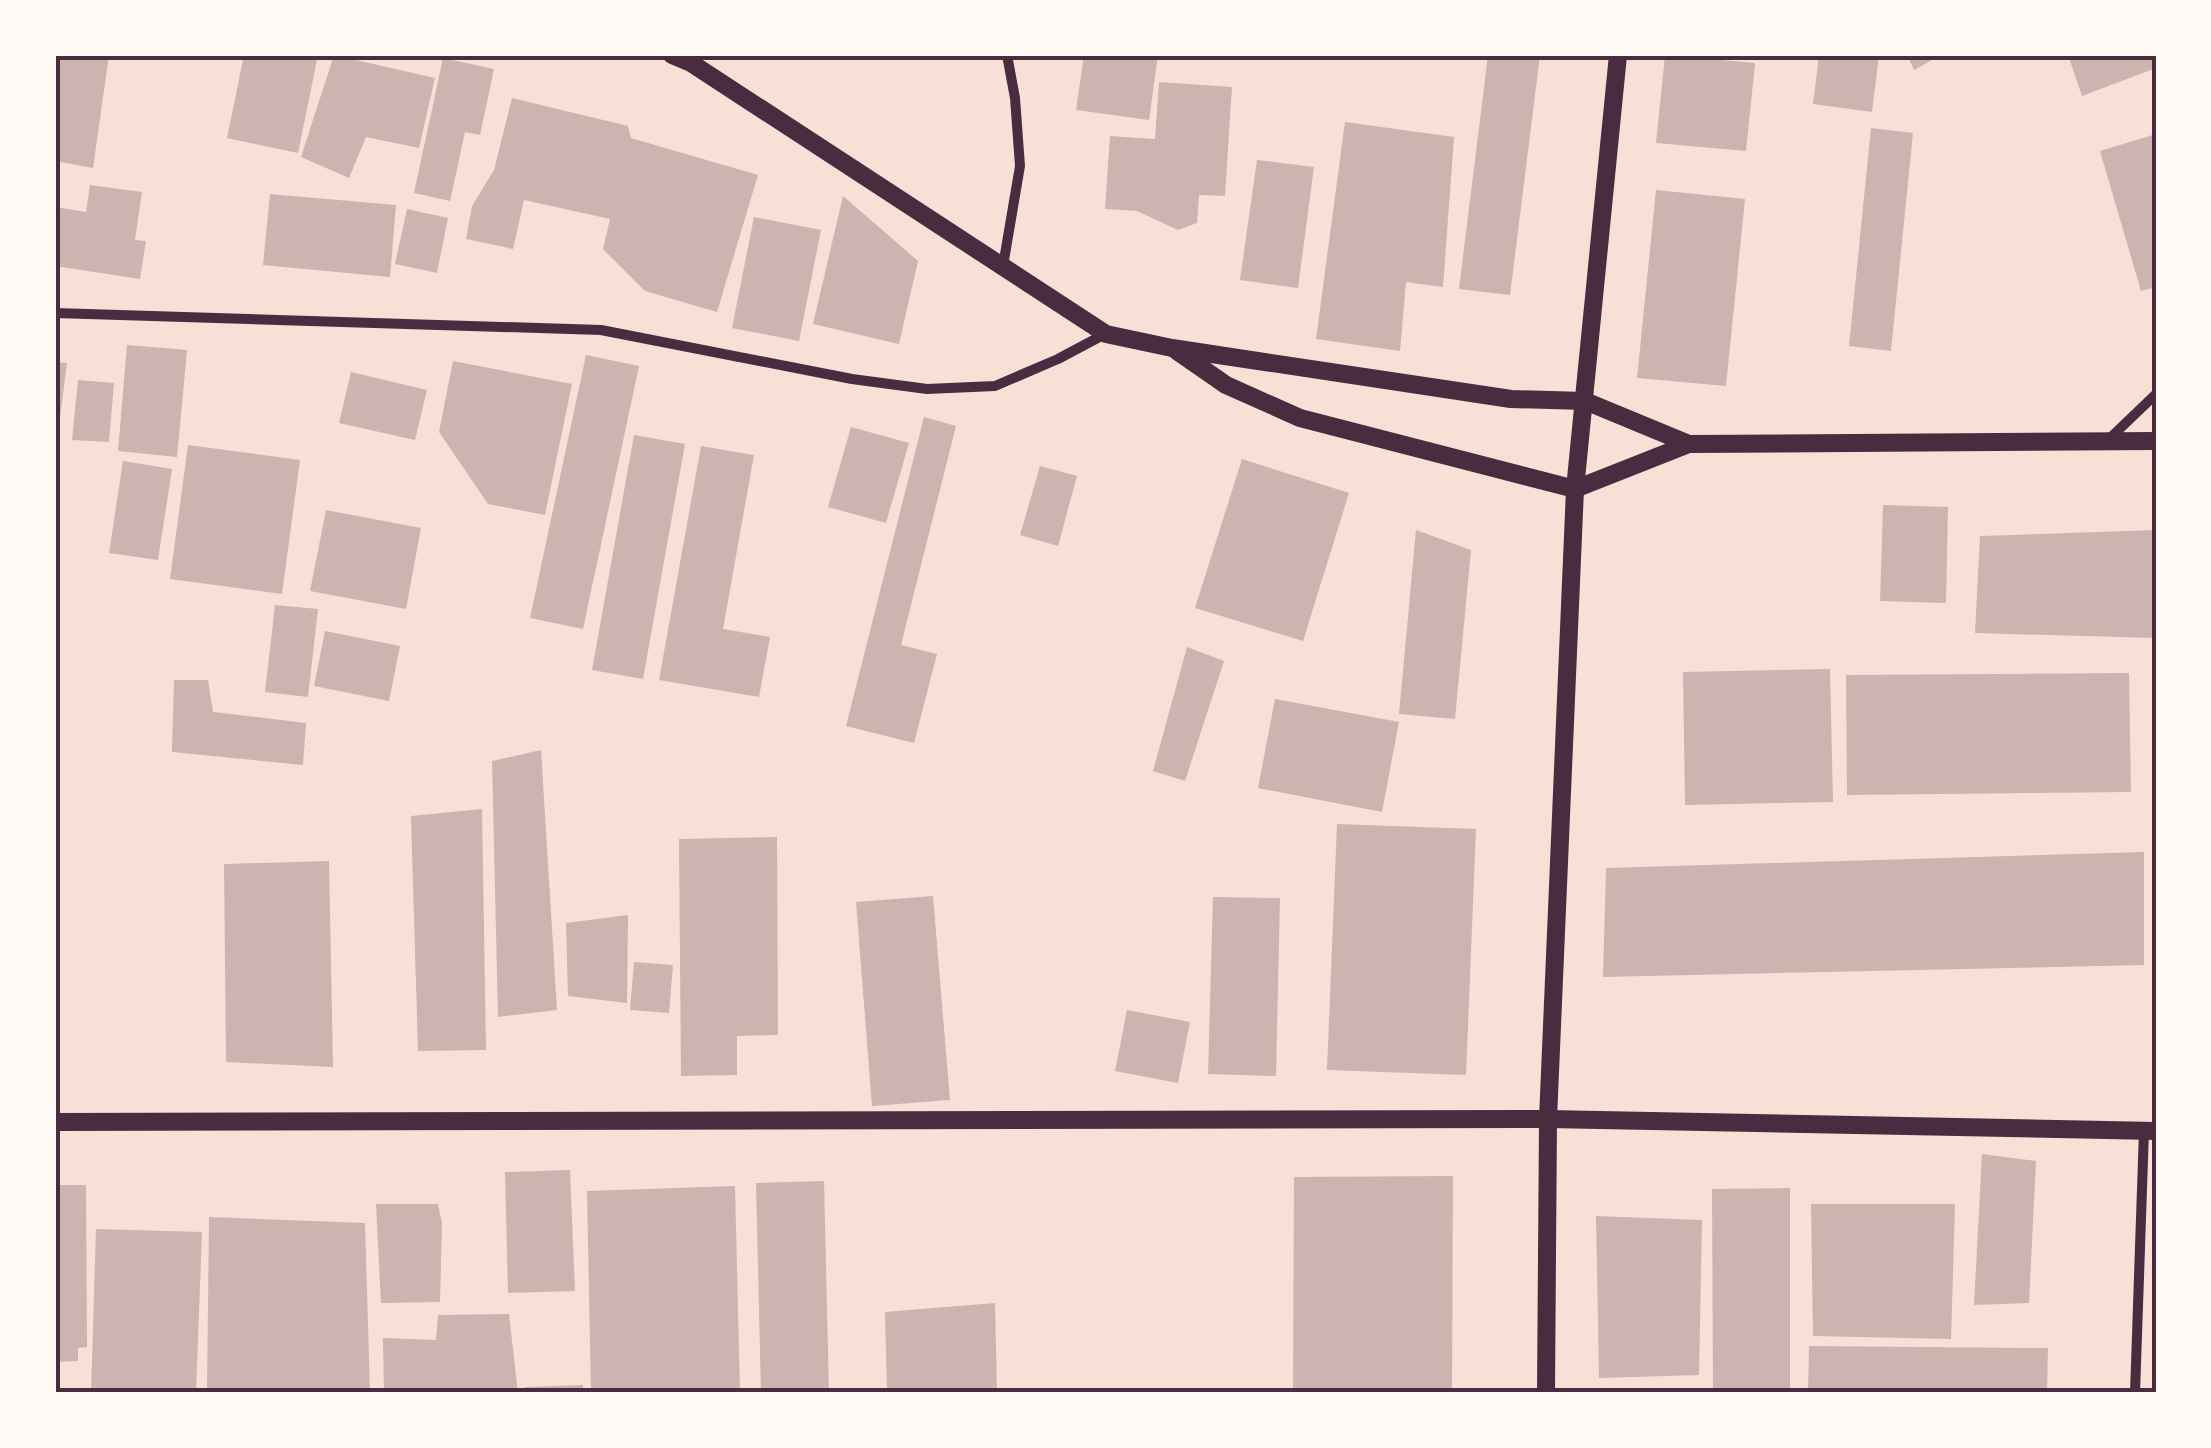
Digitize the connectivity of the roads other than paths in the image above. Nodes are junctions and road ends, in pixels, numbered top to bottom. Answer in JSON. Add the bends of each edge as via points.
{"nodes":[{"id":1,"x":672,"y":55,"type":"edge"},
{"id":2,"x":1006,"y":55,"type":"edge"},
{"id":3,"x":1618,"y":55,"type":"edge"},
{"id":4,"x":1004,"y":266,"type":"junction"},
{"id":5,"x":55,"y":313,"type":"edge"},
{"id":6,"x":1106,"y":334,"type":"junction"},
{"id":7,"x":1172,"y":348,"type":"junction"},
{"id":8,"x":2156,"y":394,"type":"edge"},
{"id":9,"x":1585,"y":401,"type":"junction"},
{"id":10,"x":2108,"y":440,"type":"junction"},
{"id":11,"x":2156,"y":441,"type":"edge"},
{"id":12,"x":1689,"y":444,"type":"junction"},
{"id":13,"x":1574,"y":490,"type":"junction"},
{"id":14,"x":1548,"y":1119,"type":"junction"},
{"id":15,"x":55,"y":1122,"type":"edge"},
{"id":16,"x":2150,"y":1131,"type":"edge"},
{"id":17,"x":1546,"y":1393,"type":"edge"},
{"id":18,"x":2135,"y":1393,"type":"edge"}],
"edges":[{"from":1,"to":4,"type":"street"},
{"from":2,"to":4,"type":"street","via":[[1020,166]]},
{"from":3,"to":9,"type":"street"},
{"from":4,"to":6,"type":"street"},
{"from":5,"to":6,"type":"street","via":[[601,330],[927,389],[995,386]]},
{"from":6,"to":7,"type":"street"},
{"from":7,"to":9,"type":"street","via":[[1512,399]]},
{"from":7,"to":13,"type":"street","via":[[1226,385],[1300,418]]},
{"from":8,"to":10,"type":"street"},
{"from":9,"to":12,"type":"street"},
{"from":9,"to":13,"type":"street"},
{"from":10,"to":11,"type":"street"},
{"from":10,"to":12,"type":"street"},
{"from":12,"to":13,"type":"street"},
{"from":13,"to":14,"type":"street"},
{"from":14,"to":15,"type":"street"},
{"from":14,"to":16,"type":"street"},
{"from":14,"to":17,"type":"street"},
{"from":16,"to":18,"type":"street"}]}
